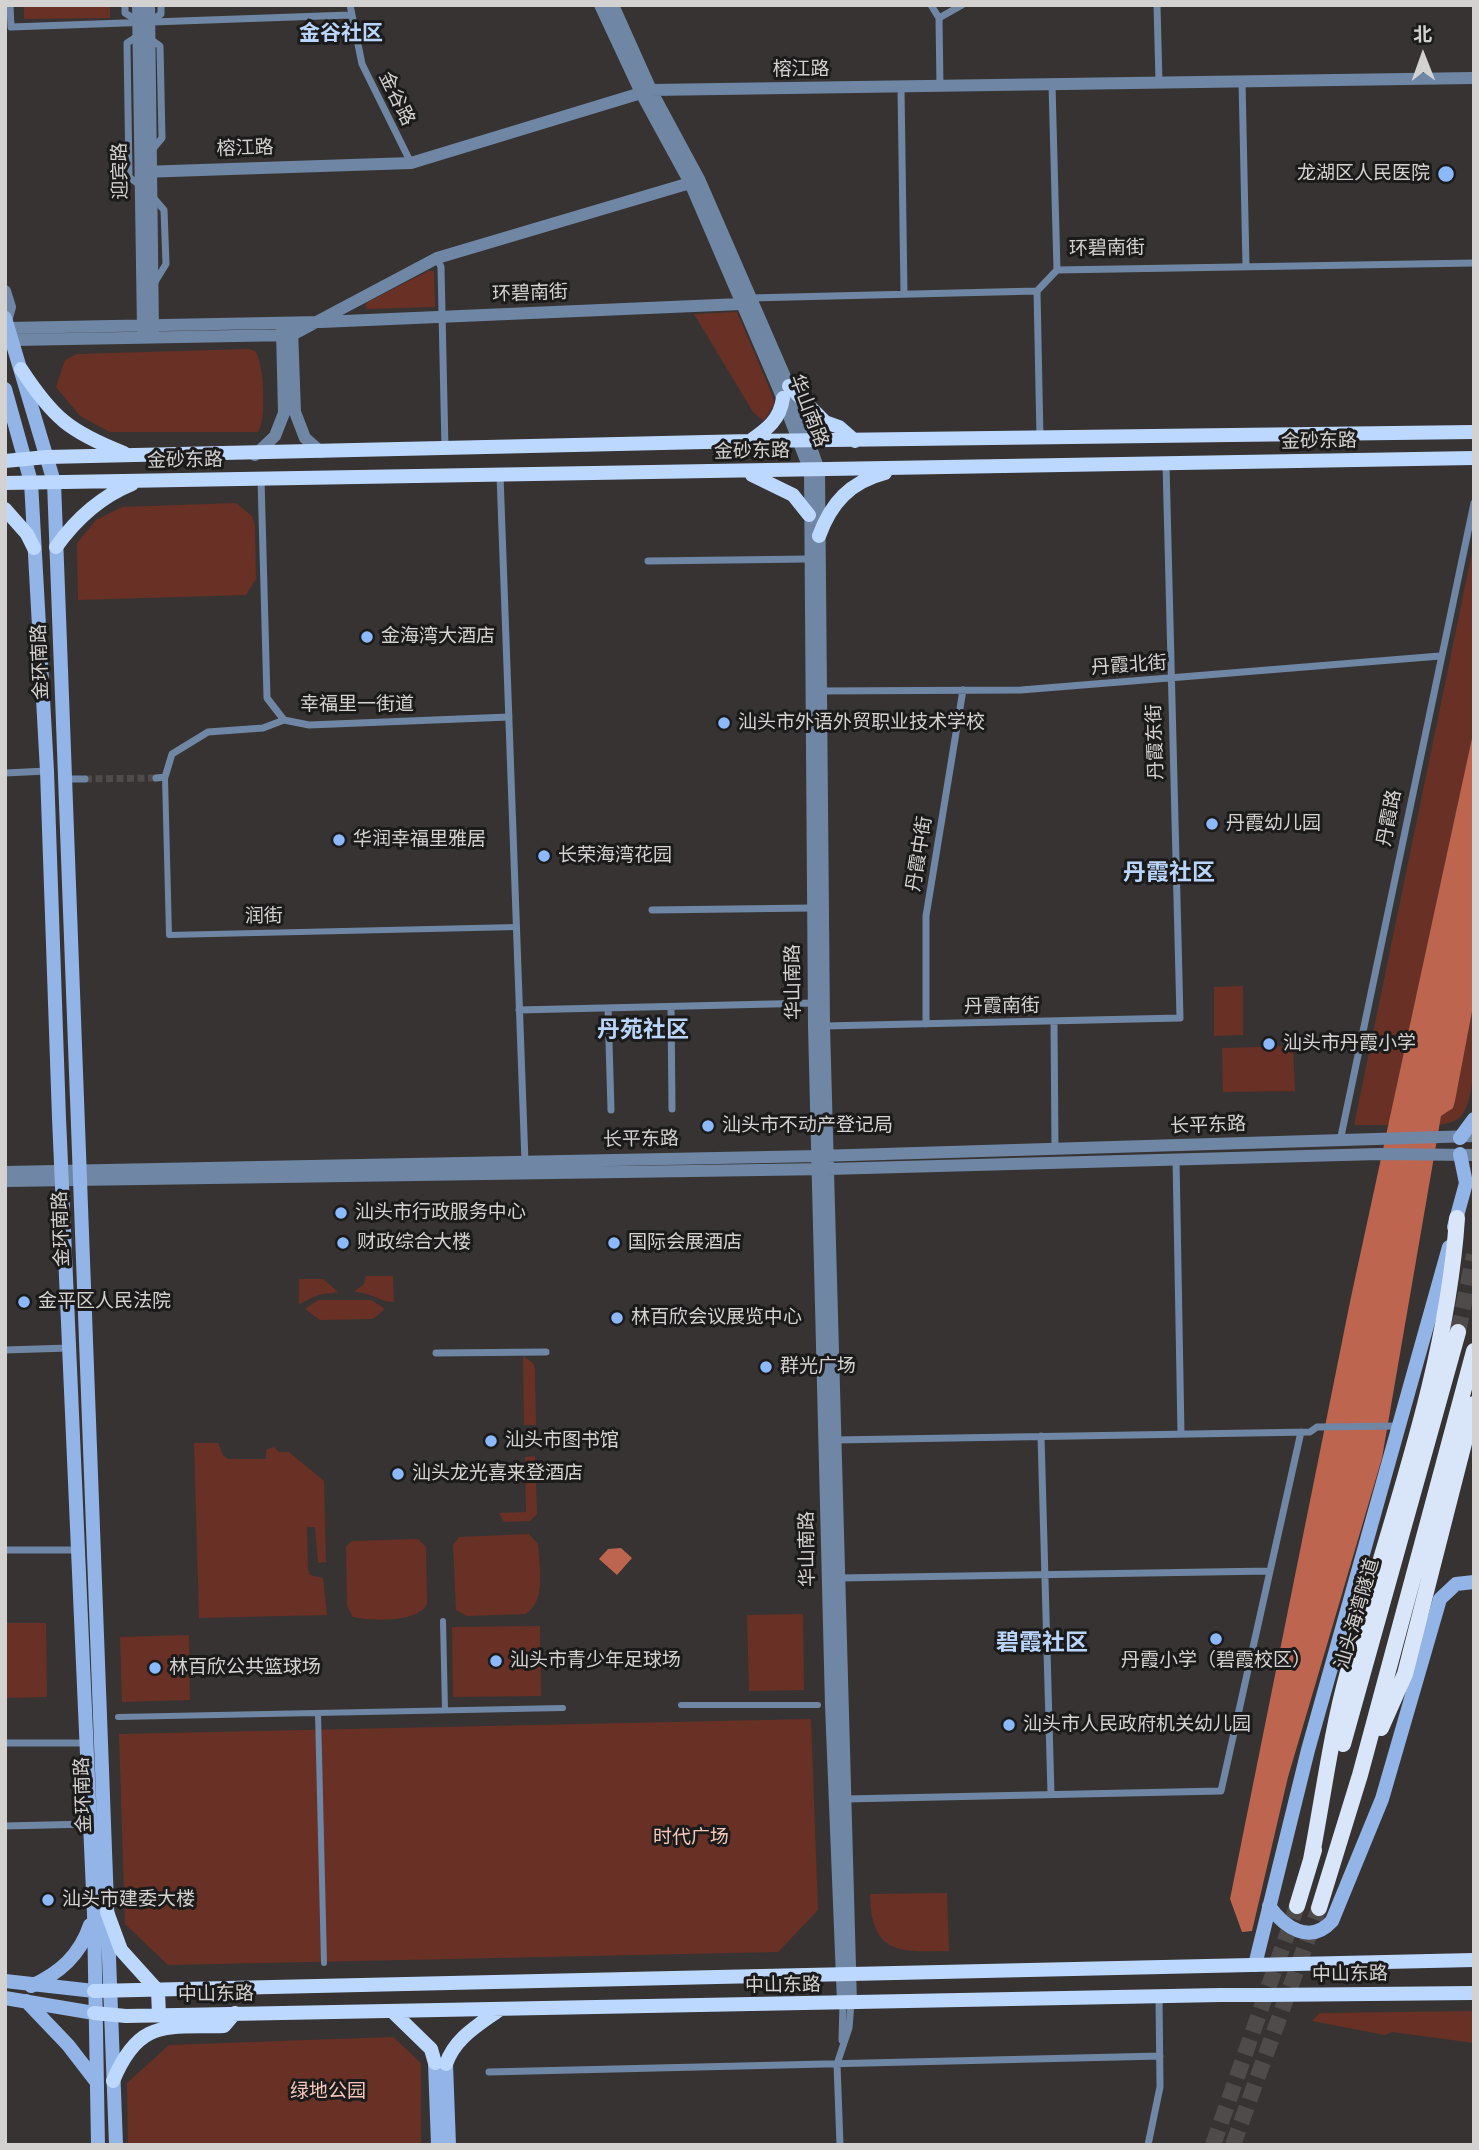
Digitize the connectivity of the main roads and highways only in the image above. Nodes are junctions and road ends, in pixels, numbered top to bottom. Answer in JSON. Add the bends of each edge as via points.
{"nodes":[{"id":1,"x":8,"y":327,"type":"edge"},
{"id":2,"x":21,"y":369,"type":"junction"},
{"id":3,"x":5,"y":389,"type":"edge"},
{"id":4,"x":1474,"y":432,"type":"edge"},
{"id":5,"x":750,"y":441,"type":"junction"},
{"id":6,"x":855,"y":441,"type":"junction"},
{"id":7,"x":132,"y":456,"type":"junction"},
{"id":8,"x":47,"y":457,"type":"junction"},
{"id":9,"x":1474,"y":458,"type":"edge"},
{"id":10,"x":25,"y":459,"type":"junction"},
{"id":11,"x":5,"y":461,"type":"edge"},
{"id":12,"x":901,"y":469,"type":"junction"},
{"id":13,"x":740,"y":472,"type":"junction"},
{"id":14,"x":139,"y":481,"type":"junction"},
{"id":15,"x":31,"y":482,"type":"junction"},
{"id":16,"x":54,"y":482,"type":"junction"},
{"id":17,"x":5,"y":483,"type":"edge"},
{"id":18,"x":5,"y":509,"type":"edge"},
{"id":19,"x":809,"y":515,"type":"road end"},
{"id":20,"x":819,"y":536,"type":"road end"},
{"id":21,"x":56,"y":547,"type":"junction"},
{"id":22,"x":33,"y":548,"type":"junction"},
{"id":23,"x":1474,"y":1119,"type":"edge"},
{"id":24,"x":1467,"y":1137,"type":"edge"},
{"id":25,"x":1467,"y":1154,"type":"edge"},
{"id":26,"x":1457,"y":1218,"type":"junction"},
{"id":27,"x":1458,"y":1332,"type":"tunnel mouth"},
{"id":28,"x":1474,"y":1351,"type":"edge"},
{"id":29,"x":1474,"y":1404,"type":"edge"},
{"id":30,"x":1474,"y":1582,"type":"edge"},
{"id":31,"x":1360,"y":1775,"type":"junction"},
{"id":32,"x":1311,"y":1860,"type":"junction"},
{"id":33,"x":1269,"y":1906,"type":"junction"},
{"id":34,"x":1297,"y":1906,"type":"tunnel mouth"},
{"id":35,"x":1320,"y":1908,"type":"tunnel mouth"},
{"id":36,"x":101,"y":1913,"type":"junction"},
{"id":37,"x":1474,"y":1950,"type":"edge"},
{"id":38,"x":1474,"y":1960,"type":"edge"},
{"id":39,"x":1438,"y":1961,"type":"junction"},
{"id":40,"x":1255,"y":1965,"type":"junction"},
{"id":41,"x":5,"y":1981,"type":"edge"},
{"id":42,"x":31,"y":1986,"type":"junction"},
{"id":43,"x":94,"y":1991,"type":"junction"},
{"id":44,"x":110,"y":1991,"type":"junction"},
{"id":45,"x":158,"y":1991,"type":"junction"},
{"id":46,"x":1474,"y":1993,"type":"edge"},
{"id":47,"x":5,"y":1997,"type":"edge"},
{"id":48,"x":26,"y":2001,"type":"junction"},
{"id":49,"x":499,"y":2010,"type":"junction"},
{"id":50,"x":93,"y":2013,"type":"junction"},
{"id":51,"x":235,"y":2013,"type":"junction"},
{"id":52,"x":394,"y":2013,"type":"junction"},
{"id":53,"x":111,"y":2014,"type":"junction"},
{"id":54,"x":159,"y":2015,"type":"junction"},
{"id":55,"x":441,"y":2064,"type":"junction"},
{"id":56,"x":94,"y":2080,"type":"junction"},
{"id":57,"x":113,"y":2081,"type":"junction"},
{"id":58,"x":97,"y":2145,"type":"edge"},
{"id":59,"x":116,"y":2145,"type":"edge"},
{"id":60,"x":438,"y":2145,"type":"edge"},
{"id":61,"x":449,"y":2145,"type":"edge"}],
"edges":[{"from":1,"to":2,"type":"main road","name":"金环南路"},
{"from":2,"to":7,"type":"main road","via":[[36,393],[72,430]]},
{"from":2,"to":8,"type":"main road","name":"金环南路"},
{"from":3,"to":10,"type":"main road","name":"金环南路"},
{"from":4,"to":6,"type":"main road","name":"金砂东路"},
{"from":5,"to":6,"type":"main road","name":"金砂东路"},
{"from":5,"to":6,"type":"main road","via":[[774,422],[786,392]]},
{"from":5,"to":7,"type":"main road","name":"金砂东路"},
{"from":7,"to":8,"type":"main road","name":"金砂东路"},
{"from":8,"to":10,"type":"main road","name":"金砂东路"},
{"from":8,"to":16,"type":"main road","name":"金环南路"},
{"from":9,"to":12,"type":"main road","name":"金砂东路"},
{"from":10,"to":11,"type":"main road","name":"金砂东路"},
{"from":10,"to":15,"type":"main road","name":"金环南路"},
{"from":12,"to":13,"type":"main road","name":"金砂东路"},
{"from":12,"to":20,"type":"main road","via":[[877,475],[841,497],[828,510]]},
{"from":13,"to":14,"type":"main road","name":"金砂东路"},
{"from":13,"to":19,"type":"main road","via":[[776,484],[793,495]]},
{"from":14,"to":16,"type":"main road","name":"金砂东路"},
{"from":14,"to":21,"type":"main road","via":[[118,489],[86,512]]},
{"from":15,"to":16,"type":"main road","name":"金砂东路"},
{"from":15,"to":17,"type":"main road","name":"金砂东路"},
{"from":15,"to":22,"type":"main road","name":"金环南路"},
{"from":16,"to":21,"type":"main road","name":"金环南路"},
{"from":18,"to":22,"type":"main road"},
{"from":21,"to":36,"type":"main road","name":"金环南路"},
{"from":22,"to":36,"type":"main road","name":"金环南路","via":[[47,771],[90,1824]]},
{"from":23,"to":24,"type":"main road"},
{"from":25,"to":26,"type":"main road"},
{"from":26,"to":32,"type":"highway","via":[[1454,1259],[1417,1433],[1347,1676]]},
{"from":26,"to":33,"type":"main road","via":[[1396,1427]]},
{"from":27,"to":32,"type":"highway","name":"汕头海湾隧道"},
{"from":28,"to":31,"type":"highway"},
{"from":29,"to":31,"type":"highway","via":[[1405,1674]]},
{"from":30,"to":33,"type":"main road","via":[[1456,1584],[1440,1599],[1382,1799],[1332,1922],[1313,1934],[1297,1932],[1282,1923]]},
{"from":31,"to":35,"type":"highway"},
{"from":32,"to":34,"type":"highway","name":"汕头海湾隧道"},
{"from":33,"to":40,"type":"main road"},
{"from":36,"to":42,"type":"main road","via":[[83,1947],[54,1976]]},
{"from":36,"to":43,"type":"main road","name":"金环南路"},
{"from":36,"to":44,"type":"main road","name":"金环南路"},
{"from":36,"to":45,"type":"main road","via":[[121,1950]]},
{"from":37,"to":39,"type":"main road"},
{"from":38,"to":39,"type":"main road","name":"中山东路"},
{"from":39,"to":40,"type":"main road","name":"中山东路"},
{"from":40,"to":45,"type":"main road","name":"中山东路"},
{"from":41,"to":42,"type":"main road"},
{"from":42,"to":43,"type":"main road"},
{"from":43,"to":44,"type":"main road","name":"中山东路"},
{"from":43,"to":50,"type":"main road","name":"金环南路"},
{"from":44,"to":45,"type":"main road","name":"中山东路"},
{"from":44,"to":53,"type":"main road","name":"金环南路"},
{"from":45,"to":54,"type":"main road"},
{"from":46,"to":49,"type":"main road","name":"中山东路","bridge":true},
{"from":47,"to":48,"type":"main road"},
{"from":48,"to":50,"type":"main road"},
{"from":48,"to":56,"type":"main road"},
{"from":49,"to":52,"type":"main road","name":"中山东路"},
{"from":49,"to":55,"type":"main road","via":[[463,2036]]},
{"from":50,"to":53,"type":"main road","name":"中山东路"},
{"from":50,"to":56,"type":"main road","name":"金环南路"},
{"from":51,"to":52,"type":"main road","name":"中山东路"},
{"from":51,"to":54,"type":"main road","name":"中山东路"},
{"from":51,"to":57,"type":"main road","via":[[224,2026],[160,2028],[145,2034],[122,2060]]},
{"from":52,"to":55,"type":"main road"},
{"from":53,"to":54,"type":"main road","name":"中山东路"},
{"from":53,"to":57,"type":"main road","name":"金环南路"},
{"from":55,"to":60,"type":"main road"},
{"from":55,"to":61,"type":"main road"},
{"from":56,"to":58,"type":"main road","name":"金环南路"},
{"from":57,"to":59,"type":"main road","name":"金环南路"}]}
